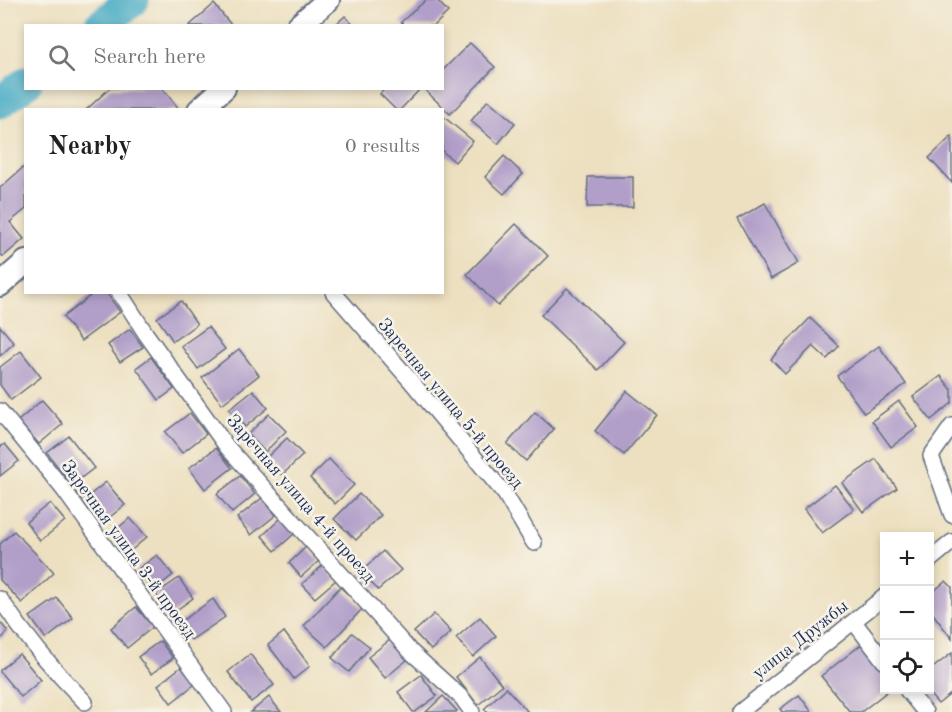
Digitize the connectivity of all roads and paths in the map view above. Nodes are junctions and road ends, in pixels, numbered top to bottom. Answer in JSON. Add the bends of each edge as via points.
{"nodes":[{"id":1,"x":328,"y":0,"type":"edge"},
{"id":2,"x":300,"y":24,"type":"edge"},
{"id":3,"x":222,"y":90,"type":"edge"},
{"id":4,"x":201,"y":108,"type":"edge"},
{"id":5,"x":24,"y":264,"type":"edge"},
{"id":6,"x":0,"y":285,"type":"edge"},
{"id":7,"x":120,"y":294,"type":"edge"},
{"id":8,"x":335,"y":294,"type":"edge"},
{"id":9,"x":0,"y":411,"type":"edge"},
{"id":10,"x":952,"y":426,"type":"edge"},
{"id":11,"x":952,"y":515,"type":"edge"},
{"id":12,"x":952,"y":542,"type":"edge"},
{"id":13,"x":534,"y":543,"type":"dead end"},
{"id":14,"x":934,"y":557,"type":"edge"},
{"id":15,"x":0,"y":599,"type":"edge"},
{"id":16,"x":880,"y":601,"type":"edge"},
{"id":17,"x":854,"y":622,"type":"junction"},
{"id":18,"x":880,"y":655,"type":"edge"},
{"id":19,"x":910,"y":694,"type":"edge"},
{"id":20,"x":85,"y":702,"type":"dead end"},
{"id":21,"x":760,"y":706,"type":"edge"},
{"id":22,"x":224,"y":712,"type":"edge"},
{"id":23,"x":472,"y":712,"type":"edge"},
{"id":24,"x":740,"y":712,"type":"edge"},
{"id":25,"x":925,"y":712,"type":"edge"}],
"edges":[{"from":1,"to":2,"type":"main road"},
{"from":3,"to":4,"type":"main road"},
{"from":5,"to":6,"type":"main road"},
{"from":7,"to":23,"type":"street","name":"Заречная улица 4-й проезд","via":[[227,447],[410,651]]},
{"from":8,"to":13,"type":"street","name":"Заречная улица 5-й проезд","via":[[505,494]]},
{"from":9,"to":22,"type":"street","name":"Заречная улица 3-й проезд","via":[[64,490]]},
{"from":10,"to":11,"type":"street","via":[[931,456]]},
{"from":12,"to":14,"type":"street"},
{"from":15,"to":20,"type":"street","via":[[61,678]]},
{"from":16,"to":17,"type":"street","name":"улица Дружбы"},
{"from":17,"to":18,"type":"street"},
{"from":17,"to":21,"type":"street","name":"улица Дружбы"},
{"from":19,"to":25,"type":"street"},
{"from":21,"to":24,"type":"street","name":"улица Дружбы"}]}
